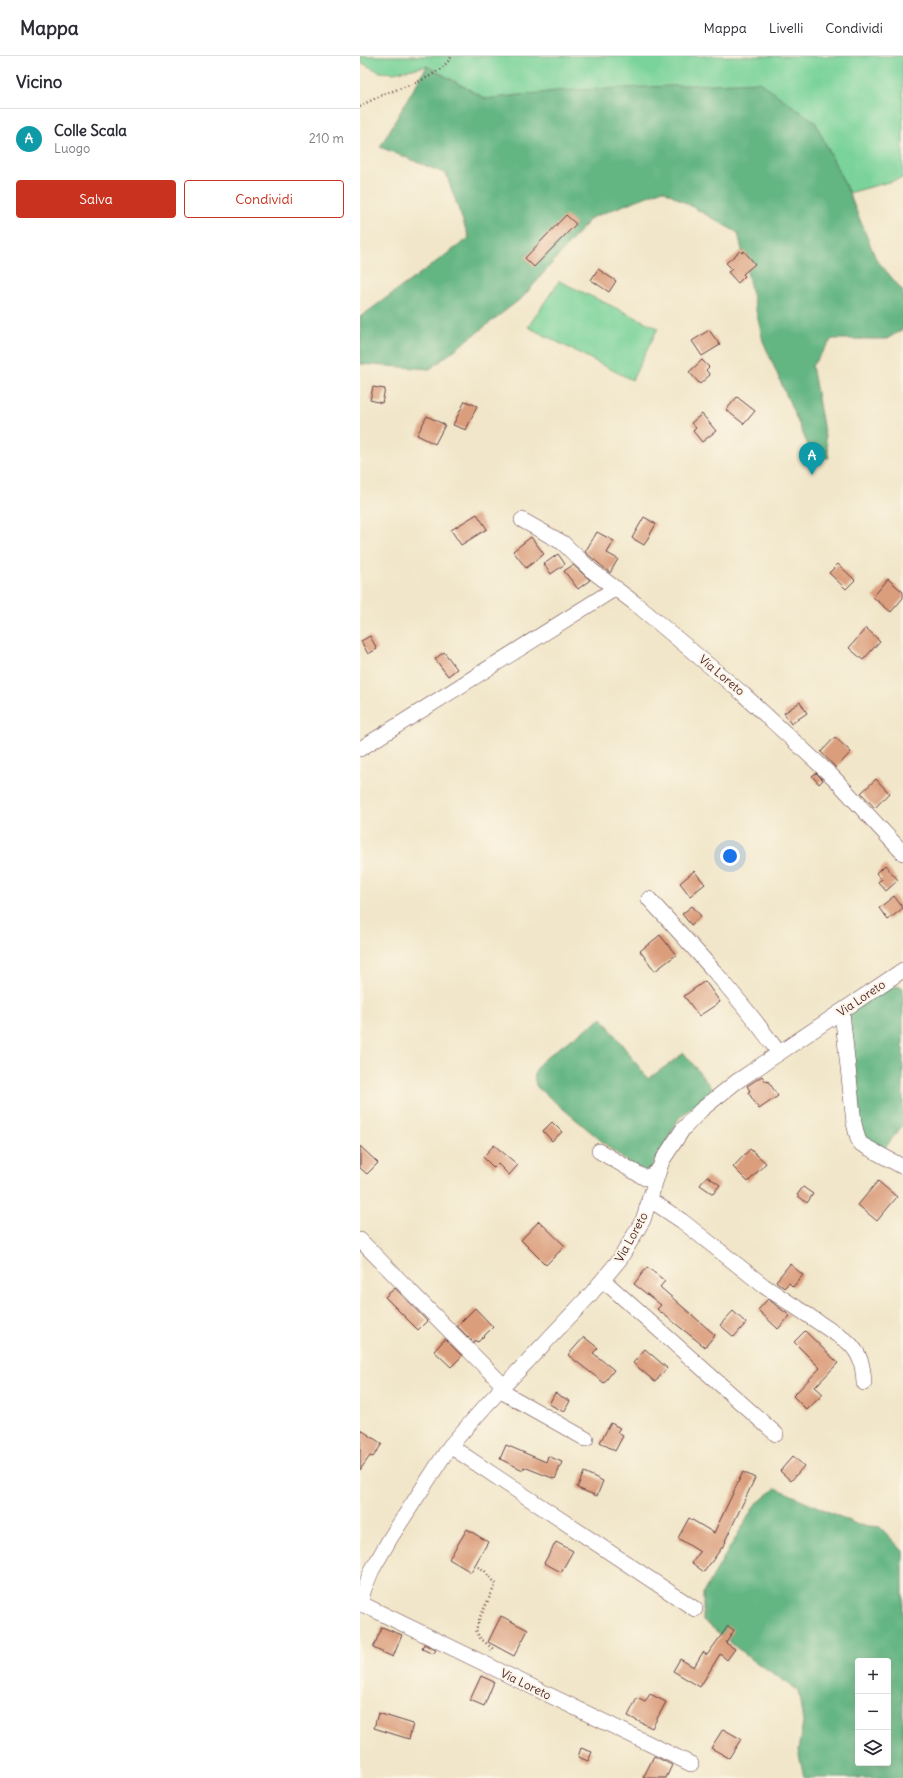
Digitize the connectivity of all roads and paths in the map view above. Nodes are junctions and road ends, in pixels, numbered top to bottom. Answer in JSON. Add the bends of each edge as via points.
{"nodes":[{"id":1,"x":452,"y":56,"type":"edge"},
{"id":2,"x":360,"y":107,"type":"edge"},
{"id":3,"x":522,"y":520,"type":"dead end"},
{"id":4,"x":616,"y":588,"type":"junction"},
{"id":5,"x":360,"y":749,"type":"edge"},
{"id":6,"x":903,"y":853,"type":"edge"},
{"id":7,"x":649,"y":899,"type":"dead end"},
{"id":8,"x":903,"y":970,"type":"edge"},
{"id":9,"x":842,"y":1012,"type":"junction"},
{"id":10,"x":779,"y":1054,"type":"junction"},
{"id":11,"x":599,"y":1151,"type":"dead end"},
{"id":12,"x":903,"y":1167,"type":"edge"},
{"id":13,"x":658,"y":1170,"type":"junction"},
{"id":14,"x":649,"y":1199,"type":"junction"},
{"id":15,"x":360,"y":1240,"type":"edge"},
{"id":16,"x":603,"y":1280,"type":"junction"},
{"id":17,"x":864,"y":1383,"type":"dead end"},
{"id":18,"x":501,"y":1388,"type":"junction"},
{"id":19,"x":776,"y":1434,"type":"dead end"},
{"id":20,"x":586,"y":1439,"type":"dead end"},
{"id":21,"x":450,"y":1446,"type":"junction"},
{"id":22,"x":478,"y":1567,"type":"dead end"},
{"id":23,"x":362,"y":1583,"type":"edge"},
{"id":24,"x":360,"y":1604,"type":"edge"},
{"id":25,"x":695,"y":1609,"type":"dead end"},
{"id":26,"x":468,"y":1656,"type":"junction"},
{"id":27,"x":691,"y":1764,"type":"dead end"}],
"edges":[{"from":1,"to":2,"type":"path","via":[[446,65],[428,78],[382,95]]},
{"from":3,"to":4,"type":"street","name":"Via Loreto","via":[[563,543]]},
{"from":4,"to":5,"type":"street"},
{"from":4,"to":6,"type":"street","name":"Via Loreto","via":[[716,670],[792,738],[834,778]]},
{"from":7,"to":10,"type":"street","via":[[721,978]]},
{"from":8,"to":9,"type":"street","name":"Via Loreto"},
{"from":9,"to":10,"type":"street","name":"Via Loreto"},
{"from":9,"to":12,"type":"street","via":[[858,1139],[866,1148]]},
{"from":10,"to":13,"type":"street","name":"Via Loreto","via":[[736,1082],[695,1116],[674,1142]]},
{"from":11,"to":13,"type":"street","via":[[645,1178]]},
{"from":13,"to":14,"type":"street","name":"Via Loreto"},
{"from":14,"to":16,"type":"street","name":"Via Loreto","via":[[643,1220],[627,1250]]},
{"from":14,"to":17,"type":"street","via":[[682,1221],[764,1286],[848,1342],[860,1358]]},
{"from":15,"to":18,"type":"street"},
{"from":16,"to":18,"type":"street","name":"Via Loreto"},
{"from":16,"to":19,"type":"street"},
{"from":18,"to":20,"type":"street"},
{"from":18,"to":21,"type":"street","name":"Via Loreto"},
{"from":21,"to":23,"type":"street","name":"Via Loreto"},
{"from":21,"to":25,"type":"street"},
{"from":22,"to":26,"type":"path","via":[[496,1584],[476,1630],[479,1637],[493,1649],[489,1652],[474,1648]]},
{"from":23,"to":24,"type":"street","name":"Via Loreto"},
{"from":24,"to":26,"type":"street","name":"Via Loreto"},
{"from":26,"to":27,"type":"street","name":"Via Loreto"}]}
